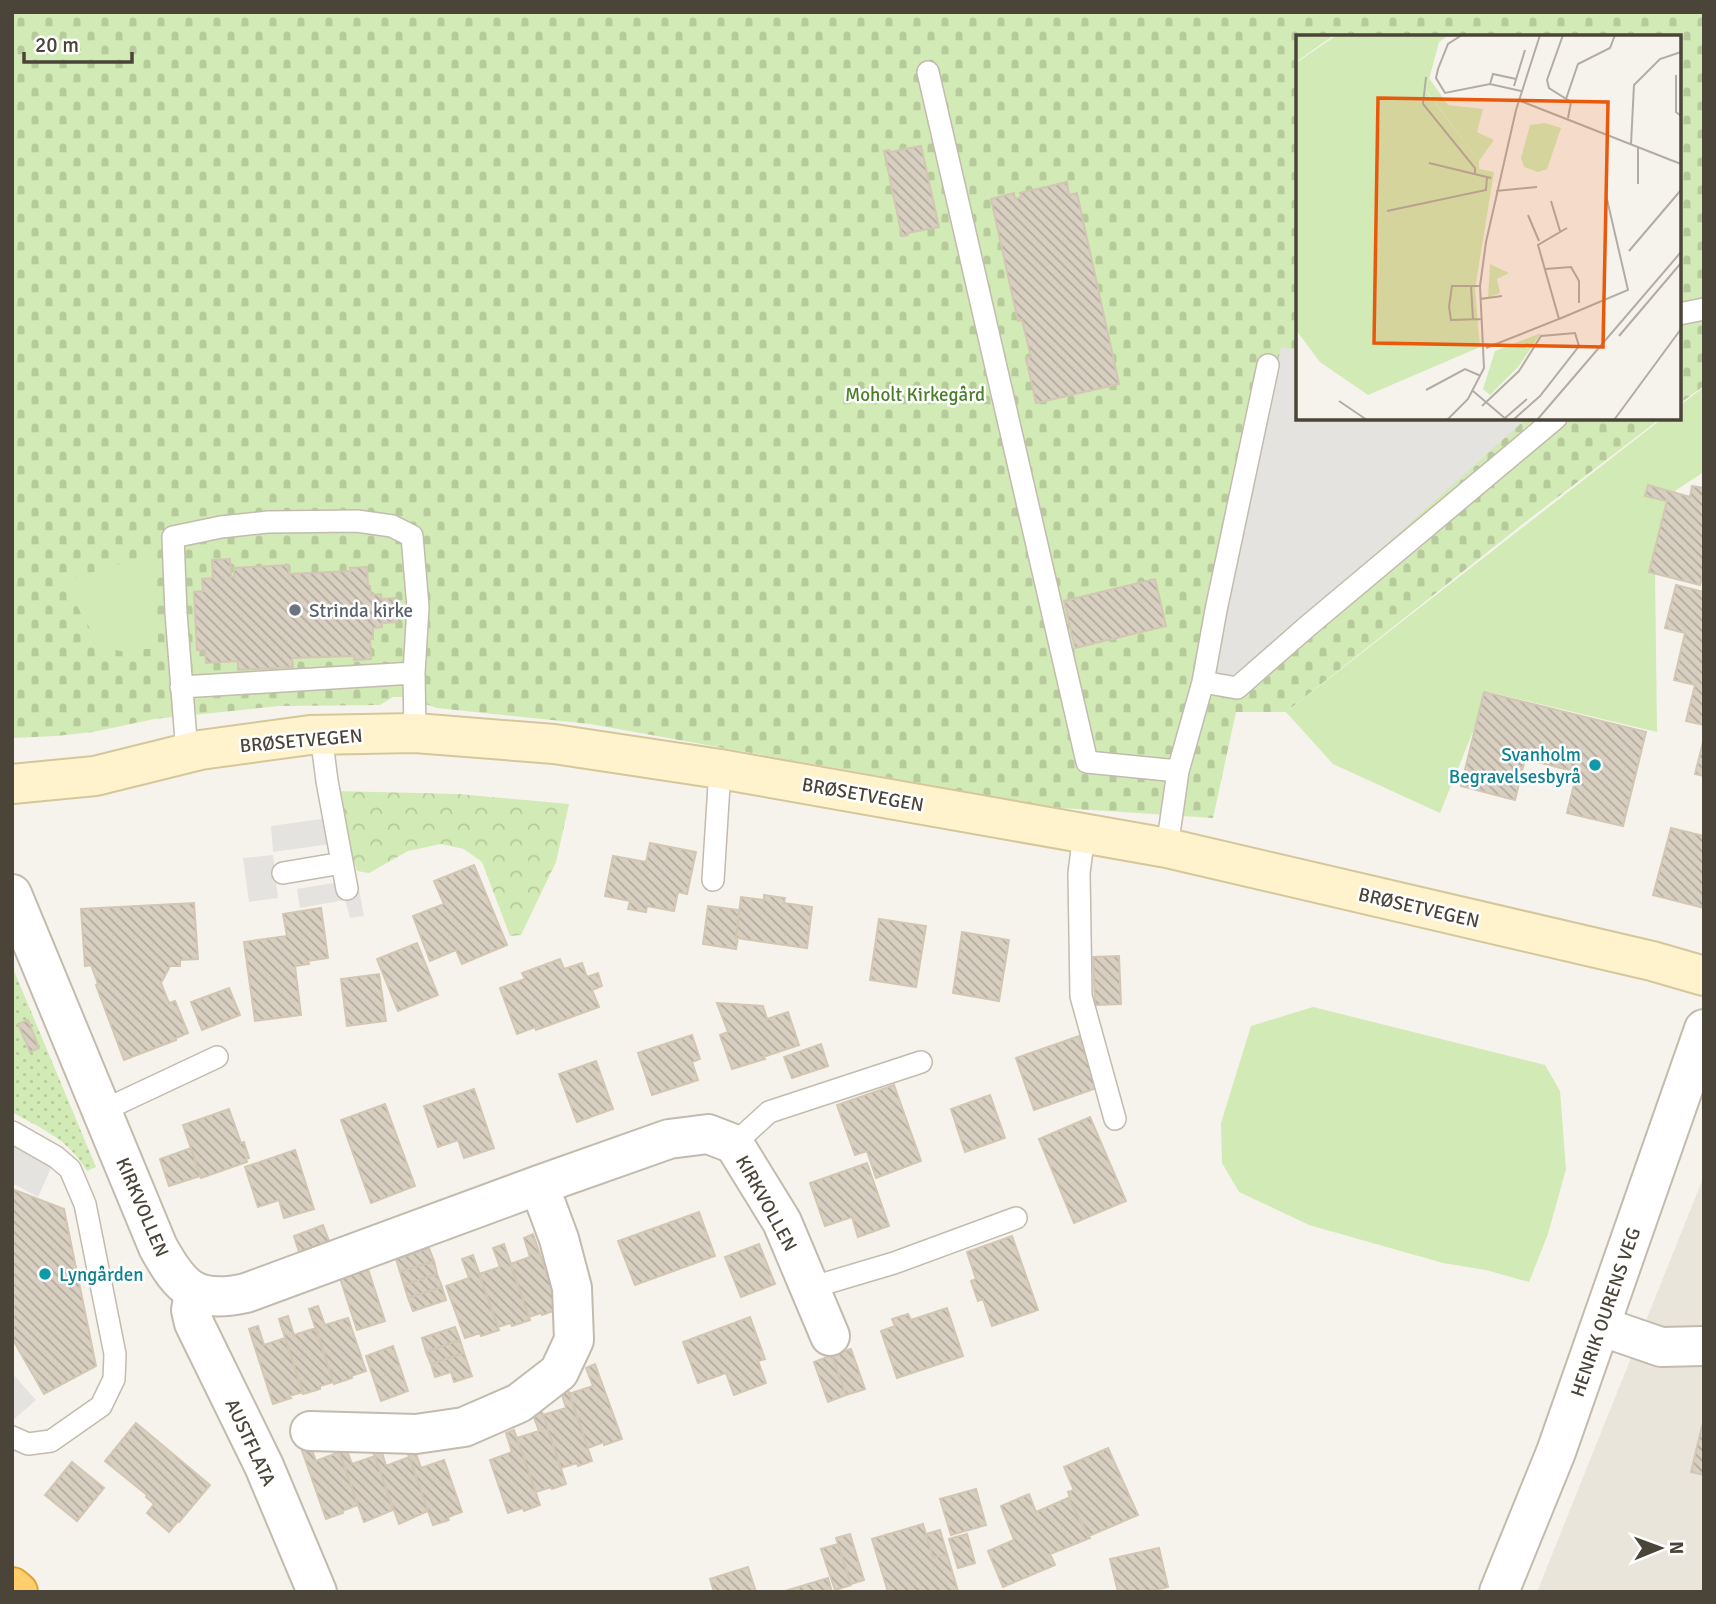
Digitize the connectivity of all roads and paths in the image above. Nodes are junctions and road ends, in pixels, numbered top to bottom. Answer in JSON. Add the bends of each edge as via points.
{"nodes":[{"id":1,"x":928,"y":72,"type":"dead end"},
{"id":2,"x":1704,"y":309,"type":"edge"},
{"id":3,"x":1681,"y":314,"type":"edge"},
{"id":4,"x":1268,"y":365,"type":"dead end"},
{"id":5,"x":1554,"y":420,"type":"edge"},
{"id":6,"x":414,"y":673,"type":"junction"},
{"id":7,"x":1203,"y":682,"type":"junction"},
{"id":8,"x":181,"y":687,"type":"junction"},
{"id":9,"x":415,"y":733,"type":"junction"},
{"id":10,"x":321,"y":735,"type":"junction"},
{"id":11,"x":187,"y":753,"type":"junction"},
{"id":12,"x":720,"y":769,"type":"junction"},
{"id":13,"x":1178,"y":771,"type":"junction"},
{"id":14,"x":12,"y":784,"type":"edge"},
{"id":15,"x":1084,"y":834,"type":"junction"},
{"id":16,"x":1167,"y":848,"type":"junction"},
{"id":17,"x":342,"y":863,"type":"junction"},
{"id":18,"x":283,"y":873,"type":"dead end"},
{"id":19,"x":713,"y":880,"type":"dead end"},
{"id":20,"x":347,"y":889,"type":"dead end"},
{"id":21,"x":12,"y":894,"type":"edge"},
{"id":22,"x":1704,"y":976,"type":"edge"},
{"id":23,"x":1704,"y":1029,"type":"edge"},
{"id":24,"x":217,"y":1057,"type":"dead end"},
{"id":25,"x":921,"y":1062,"type":"dead end"},
{"id":26,"x":102,"y":1111,"type":"junction"},
{"id":27,"x":1115,"y":1119,"type":"dead end"},
{"id":28,"x":12,"y":1132,"type":"edge"},
{"id":29,"x":734,"y":1144,"type":"junction"},
{"id":30,"x":539,"y":1185,"type":"junction"},
{"id":31,"x":1016,"y":1218,"type":"dead end"},
{"id":32,"x":810,"y":1288,"type":"junction"},
{"id":33,"x":194,"y":1293,"type":"junction"},
{"id":34,"x":1600,"y":1326,"type":"junction"},
{"id":35,"x":830,"y":1336,"type":"dead end"},
{"id":36,"x":1704,"y":1346,"type":"edge"},
{"id":37,"x":310,"y":1431,"type":"dead end"},
{"id":38,"x":12,"y":1437,"type":"edge"},
{"id":39,"x":12,"y":1587,"type":"edge"},
{"id":40,"x":18,"y":1592,"type":"edge"},
{"id":41,"x":317,"y":1592,"type":"edge"},
{"id":42,"x":1499,"y":1592,"type":"edge"}],
"edges":[{"from":1,"to":13,"type":"lane","via":[[1087,762]]},
{"from":2,"to":3,"type":"lane"},
{"from":4,"to":7,"type":"lane"},
{"from":5,"to":7,"type":"lane","via":[[1237,688]]},
{"from":6,"to":8,"type":"lane"},
{"from":6,"to":8,"type":"lane","via":[[418,607],[412,536],[392,526],[357,521],[268,523],[173,537]]},
{"from":6,"to":9,"type":"lane"},
{"from":7,"to":13,"type":"lane"},
{"from":8,"to":11,"type":"lane"},
{"from":9,"to":10,"type":"street","name":"BRØSETVEGEN"},
{"from":9,"to":12,"type":"street","name":"BRØSETVEGEN","via":[[554,744]]},
{"from":10,"to":11,"type":"street","name":"BRØSETVEGEN"},
{"from":10,"to":17,"type":"lane"},
{"from":11,"to":14,"type":"street","name":"BRØSETVEGEN","via":[[95,776]]},
{"from":12,"to":15,"type":"street","name":"BRØSETVEGEN"},
{"from":12,"to":19,"type":"lane"},
{"from":13,"to":16,"type":"lane"},
{"from":15,"to":16,"type":"street","name":"BRØSETVEGEN"},
{"from":15,"to":27,"type":"lane","via":[[1079,873],[1081,996]]},
{"from":16,"to":22,"type":"street","name":"BRØSETVEGEN"},
{"from":17,"to":18,"type":"lane"},
{"from":17,"to":20,"type":"lane"},
{"from":21,"to":26,"type":"street","name":"KIRKVOLLEN"},
{"from":23,"to":34,"type":"street","name":"HENRIK OURENS VEG"},
{"from":24,"to":26,"type":"lane"},
{"from":25,"to":29,"type":"lane","via":[[769,1112]]},
{"from":26,"to":33,"type":"street","name":"KIRKVOLLEN","via":[[158,1247],[178,1279]]},
{"from":28,"to":38,"type":"lane","via":[[70,1169],[85,1204],[115,1354],[114,1379],[101,1406],[51,1441],[28,1444]]},
{"from":29,"to":30,"type":"street","name":"KIRKVOLLEN","via":[[708,1135],[669,1139]]},
{"from":29,"to":32,"type":"street","name":"KIRKVOLLEN","via":[[782,1222]]},
{"from":30,"to":33,"type":"street","name":"KIRKVOLLEN","via":[[246,1293],[210,1297]]},
{"from":30,"to":37,"type":"street","via":[[572,1288],[574,1340],[559,1372],[519,1403],[464,1427],[416,1434]]},
{"from":31,"to":32,"type":"lane"},
{"from":32,"to":35,"type":"street","name":"KIRKVOLLEN"},
{"from":33,"to":41,"type":"street","name":"AUSTFLATA","via":[[194,1323],[264,1466]]},
{"from":34,"to":36,"type":"street","via":[[1661,1347]]},
{"from":34,"to":42,"type":"street","name":"HENRIK OURENS VEG","via":[[1556,1452]]},
{"from":39,"to":40,"type":"highway"}]}
